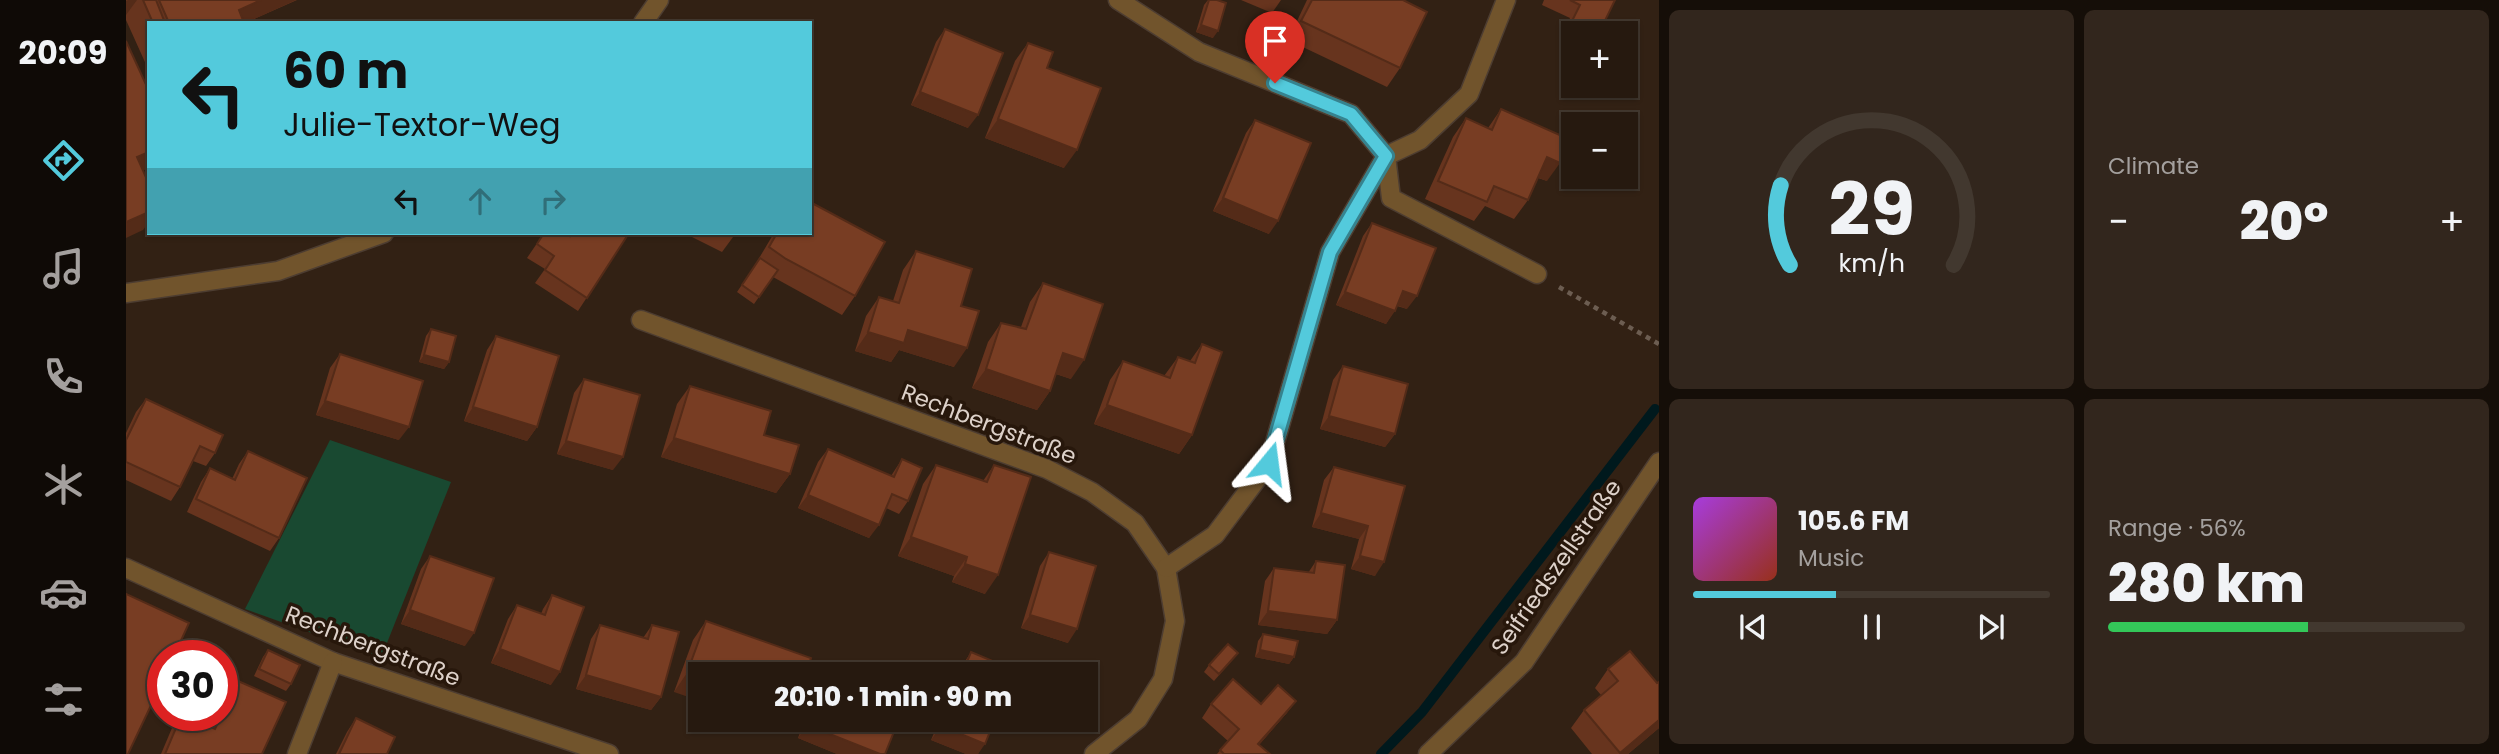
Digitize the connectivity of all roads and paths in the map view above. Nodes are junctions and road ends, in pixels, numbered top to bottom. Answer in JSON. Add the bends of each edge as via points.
{"nodes":[{"id":1,"x":659,"y":0,"type":"edge"},
{"id":2,"x":1118,"y":0,"type":"edge"},
{"id":3,"x":1506,"y":0,"type":"edge"},
{"id":4,"x":644,"y":21,"type":"edge"},
{"id":5,"x":1386,"y":156,"type":"junction"},
{"id":6,"x":378,"y":235,"type":"edge"},
{"id":7,"x":1537,"y":274,"type":"joint"},
{"id":8,"x":126,"y":293,"type":"edge"},
{"id":9,"x":641,"y":320,"type":"dead end"},
{"id":10,"x":1659,"y":344,"type":"edge"},
{"id":11,"x":1659,"y":462,"type":"edge"},
{"id":12,"x":126,"y":568,"type":"edge"},
{"id":13,"x":1166,"y":568,"type":"junction"},
{"id":14,"x":334,"y":662,"type":"junction"},
{"id":15,"x":297,"y":754,"type":"edge"},
{"id":16,"x":609,"y":754,"type":"edge"},
{"id":17,"x":1094,"y":754,"type":"edge"},
{"id":18,"x":1428,"y":754,"type":"edge"}],
"edges":[{"from":1,"to":4,"type":"street"},
{"from":2,"to":5,"type":"street","via":[[1199,52],[1351,114]]},
{"from":3,"to":5,"type":"street","via":[[1469,94],[1420,140]]},
{"from":5,"to":7,"type":"street","via":[[1391,198]]},
{"from":5,"to":13,"type":"street","via":[[1330,252],[1269,463],[1215,535]]},
{"from":6,"to":8,"type":"street","via":[[278,271]]},
{"from":7,"to":10,"type":"path"},
{"from":9,"to":13,"type":"street","name":"Rechbergstraße","via":[[1047,469],[1092,492],[1135,523]]},
{"from":11,"to":18,"type":"street","name":"Seifriedszellstraße","via":[[1524,662]]},
{"from":12,"to":14,"type":"street","name":"Rechbergstraße"},
{"from":13,"to":17,"type":"street","name":"Rechbergstraße","via":[[1175,621],[1163,679],[1138,719]]},
{"from":14,"to":15,"type":"street"},
{"from":14,"to":16,"type":"street","name":"Rechbergstraße"}]}
